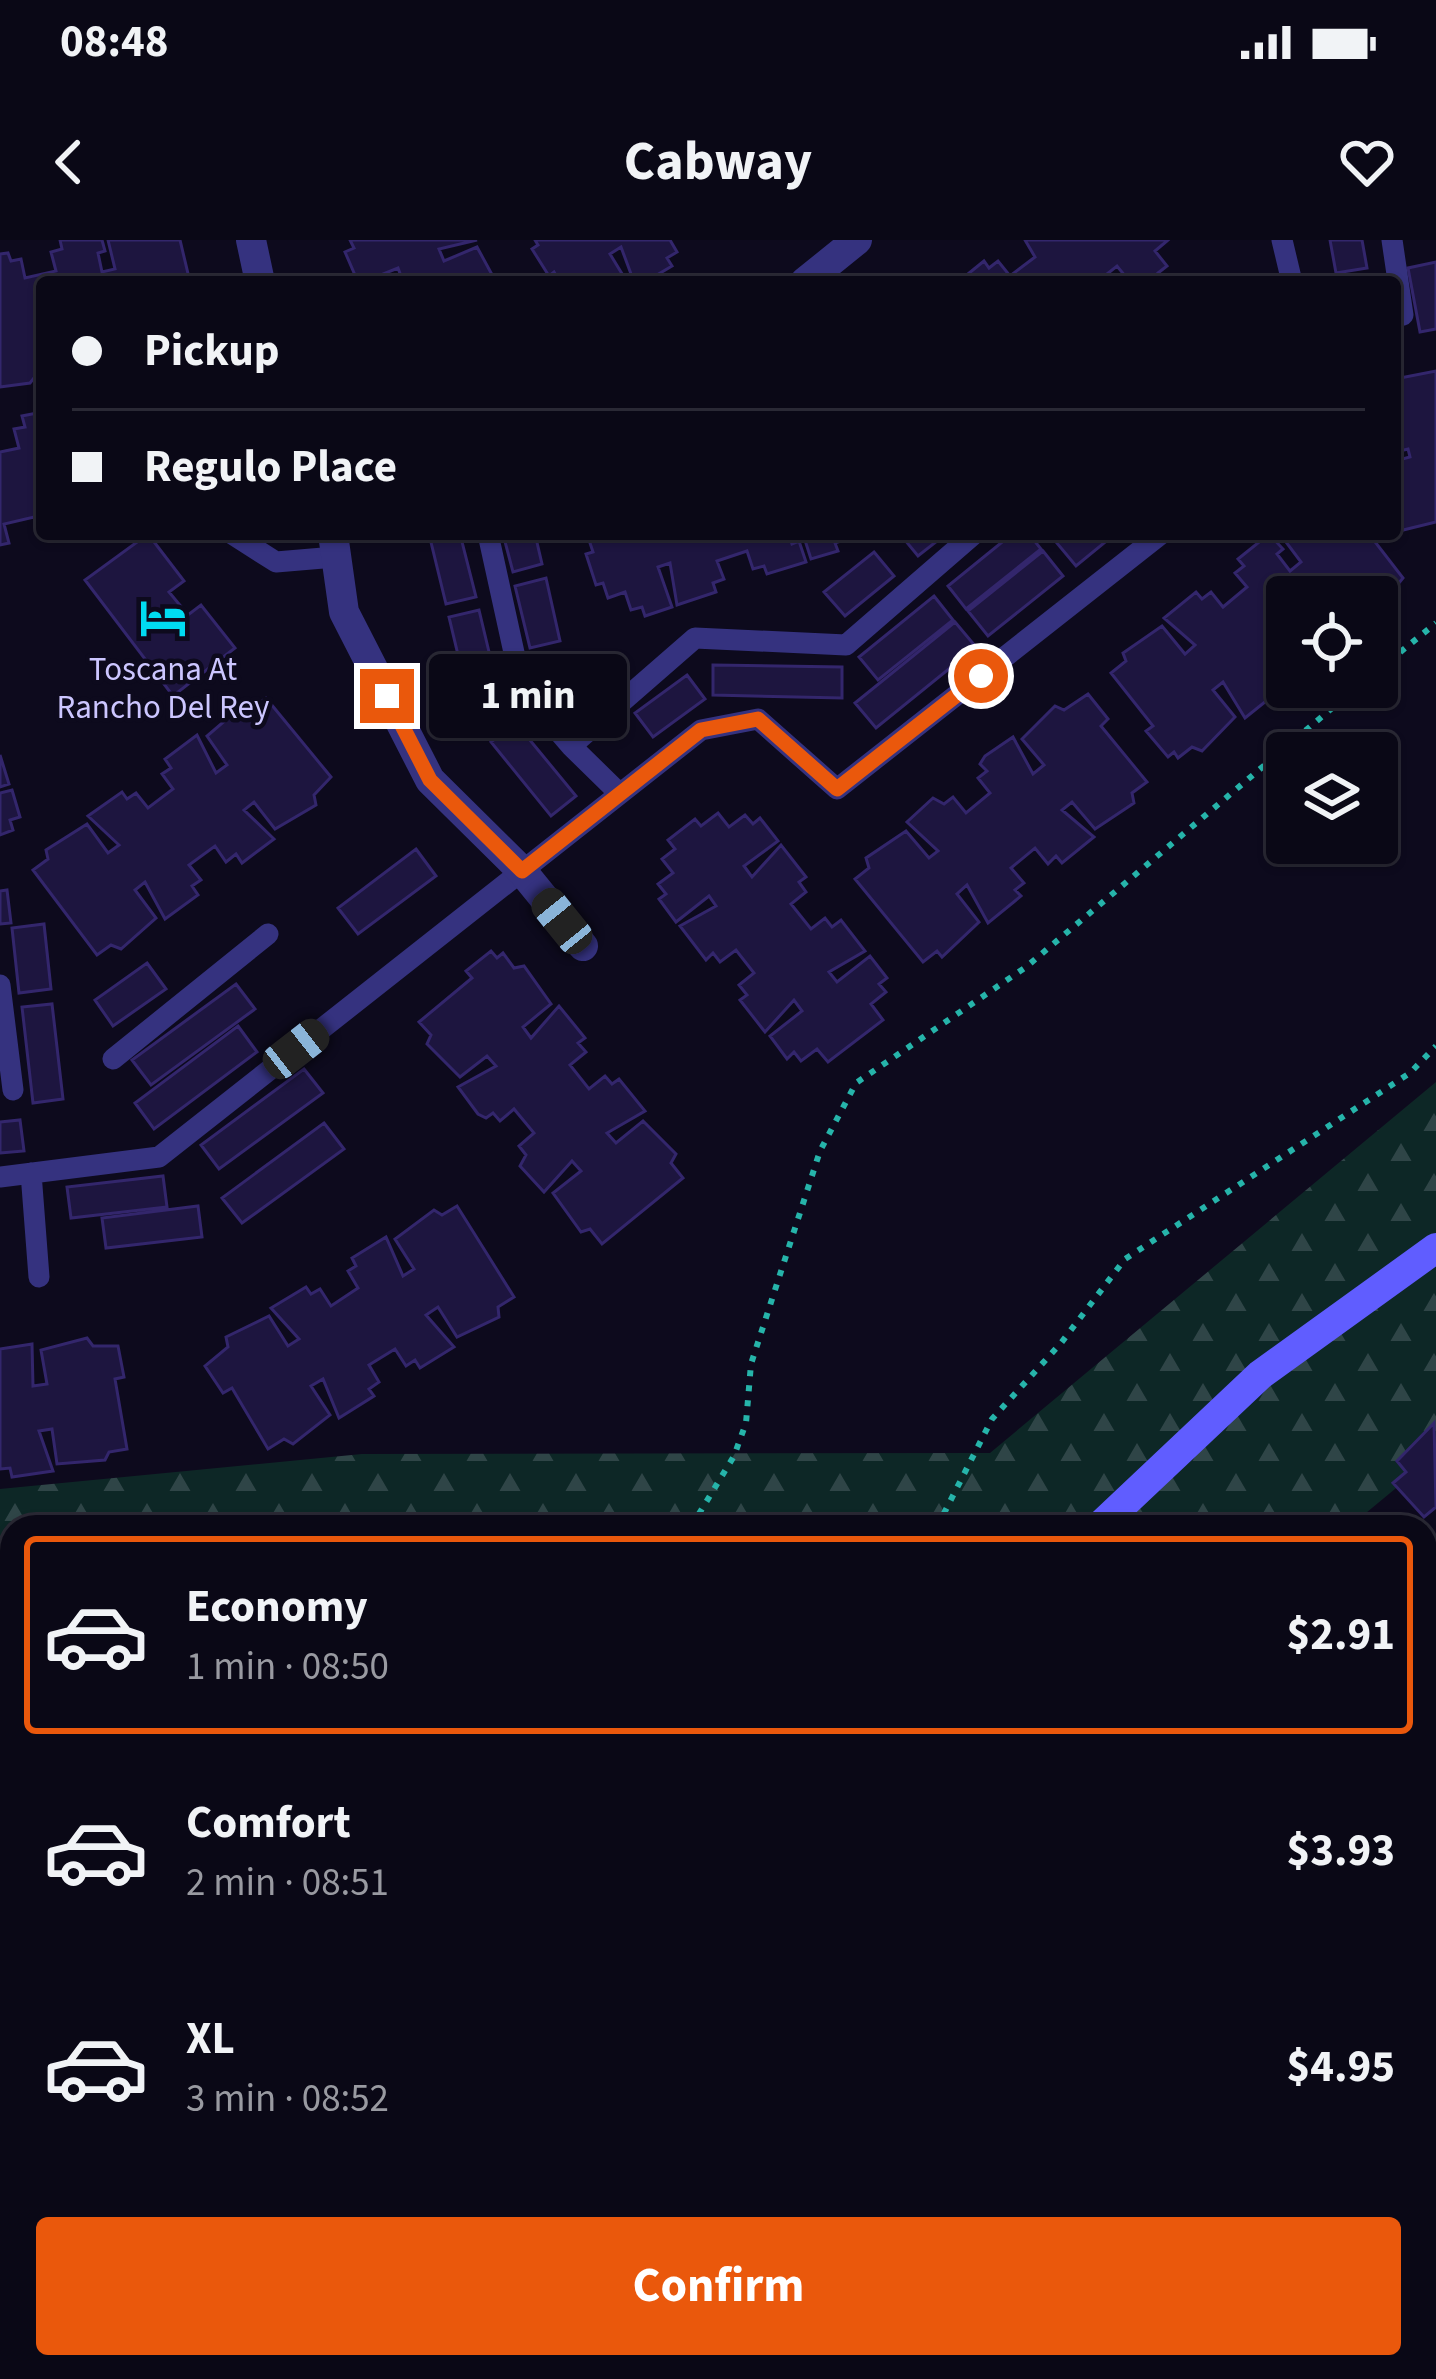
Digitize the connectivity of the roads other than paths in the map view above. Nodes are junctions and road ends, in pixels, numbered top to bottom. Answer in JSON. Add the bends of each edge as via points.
{"nodes":[{"id":1,"x":250,"y":240,"type":"edge"},
{"id":2,"x":857,"y":240,"type":"edge"},
{"id":3,"x":1282,"y":240,"type":"edge"},
{"id":4,"x":1392,"y":240,"type":"edge"},
{"id":5,"x":259,"y":276,"type":"edge"},
{"id":6,"x":812,"y":276,"type":"edge"},
{"id":7,"x":1291,"y":276,"type":"edge"},
{"id":8,"x":1397,"y":276,"type":"edge"},
{"id":9,"x":241,"y":540,"type":"edge"},
{"id":10,"x":489,"y":540,"type":"edge"},
{"id":11,"x":967,"y":540,"type":"edge"},
{"id":12,"x":1153,"y":540,"type":"edge"},
{"id":13,"x":334,"y":545,"type":"edge"},
{"id":14,"x":571,"y":746,"type":"junction"},
{"id":15,"x":620,"y":794,"type":"junction"},
{"id":16,"x":522,"y":871,"type":"junction"},
{"id":17,"x":268,"y":934,"type":"dead end"},
{"id":18,"x":583,"y":946,"type":"dead end"},
{"id":19,"x":0,"y":985,"type":"edge"},
{"id":20,"x":113,"y":1059,"type":"dead end"},
{"id":21,"x":13,"y":1090,"type":"dead end"},
{"id":22,"x":31,"y":1173,"type":"junction"},
{"id":23,"x":0,"y":1177,"type":"edge"},
{"id":24,"x":1436,"y":1248,"type":"edge"},
{"id":25,"x":39,"y":1277,"type":"dead end"},
{"id":26,"x":1112,"y":1515,"type":"edge"}],
"edges":[{"from":1,"to":5,"type":"street"},
{"from":2,"to":6,"type":"street"},
{"from":3,"to":7,"type":"lane"},
{"from":4,"to":8,"type":"lane"},
{"from":9,"to":13,"type":"lane","via":[[276,562]]},
{"from":10,"to":14,"type":"lane","via":[[522,689]]},
{"from":11,"to":14,"type":"lane","via":[[846,645],[695,638]]},
{"from":12,"to":15,"type":"lane","via":[[837,789],[758,719],[701,730]]},
{"from":13,"to":16,"type":"street","via":[[344,612],[430,780]]},
{"from":14,"to":15,"type":"lane"},
{"from":15,"to":16,"type":"lane"},
{"from":16,"to":18,"type":"street"},
{"from":16,"to":22,"type":"lane","via":[[159,1157]]},
{"from":17,"to":20,"type":"lane"},
{"from":19,"to":21,"type":"lane"},
{"from":22,"to":23,"type":"lane"},
{"from":22,"to":25,"type":"lane"},
{"from":24,"to":26,"type":"street","via":[[1260,1375]]}]}
